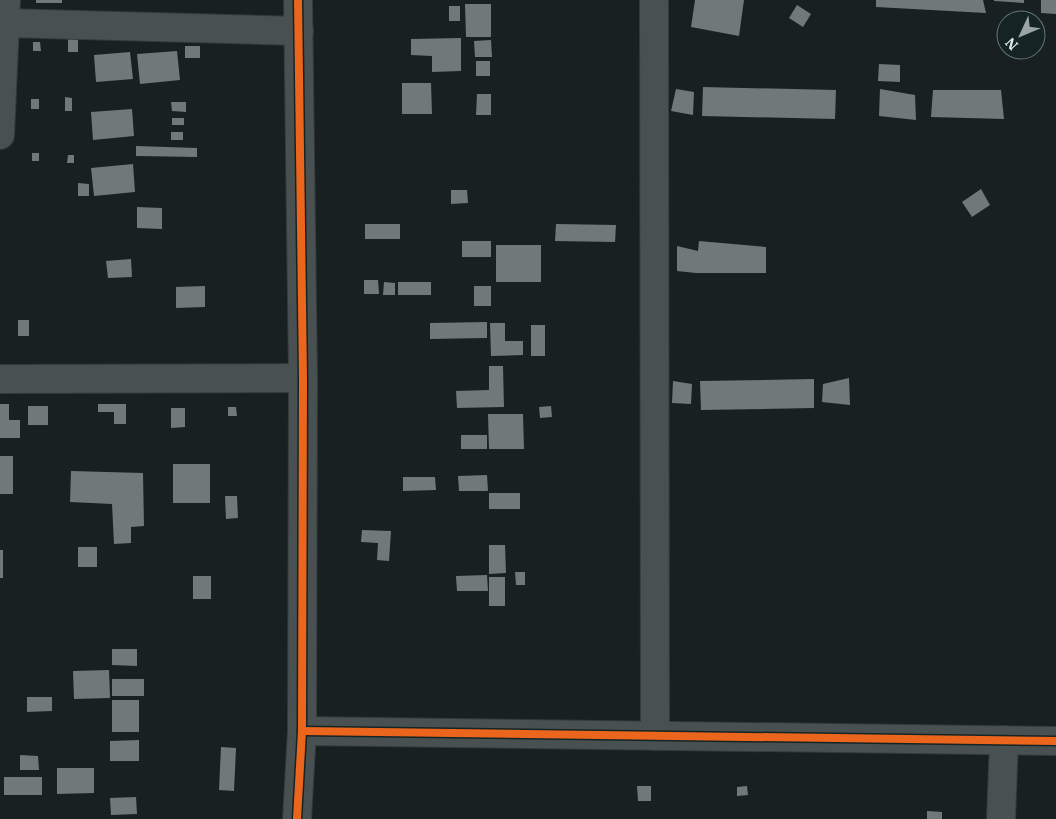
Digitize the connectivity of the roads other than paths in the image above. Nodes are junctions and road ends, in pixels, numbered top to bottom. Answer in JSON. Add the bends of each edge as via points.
{"nodes":[{"id":1,"x":298,"y":0,"type":"edge"},
{"id":2,"x":654,"y":0,"type":"edge"},
{"id":3,"x":6,"y":12,"type":"edge"},
{"id":4,"x":299,"y":30,"type":"junction"},
{"id":5,"x":0,"y":135,"type":"edge"},
{"id":6,"x":303,"y":378,"type":"junction"},
{"id":7,"x":0,"y":379,"type":"edge"},
{"id":8,"x":302,"y":731,"type":"junction"},
{"id":9,"x":655,"y":736,"type":"junction"},
{"id":10,"x":1004,"y":740,"type":"junction"},
{"id":11,"x":1056,"y":741,"type":"edge"},
{"id":12,"x":297,"y":819,"type":"edge"},
{"id":13,"x":1001,"y":819,"type":"edge"}],
"edges":[{"from":1,"to":4,"type":"street"},
{"from":2,"to":9,"type":"street"},
{"from":3,"to":4,"type":"street"},
{"from":3,"to":5,"type":"street"},
{"from":4,"to":6,"type":"street"},
{"from":6,"to":7,"type":"street"},
{"from":6,"to":8,"type":"street"},
{"from":8,"to":9,"type":"street"},
{"from":8,"to":12,"type":"street"},
{"from":9,"to":10,"type":"street"},
{"from":10,"to":11,"type":"street"},
{"from":10,"to":13,"type":"street"}]}
